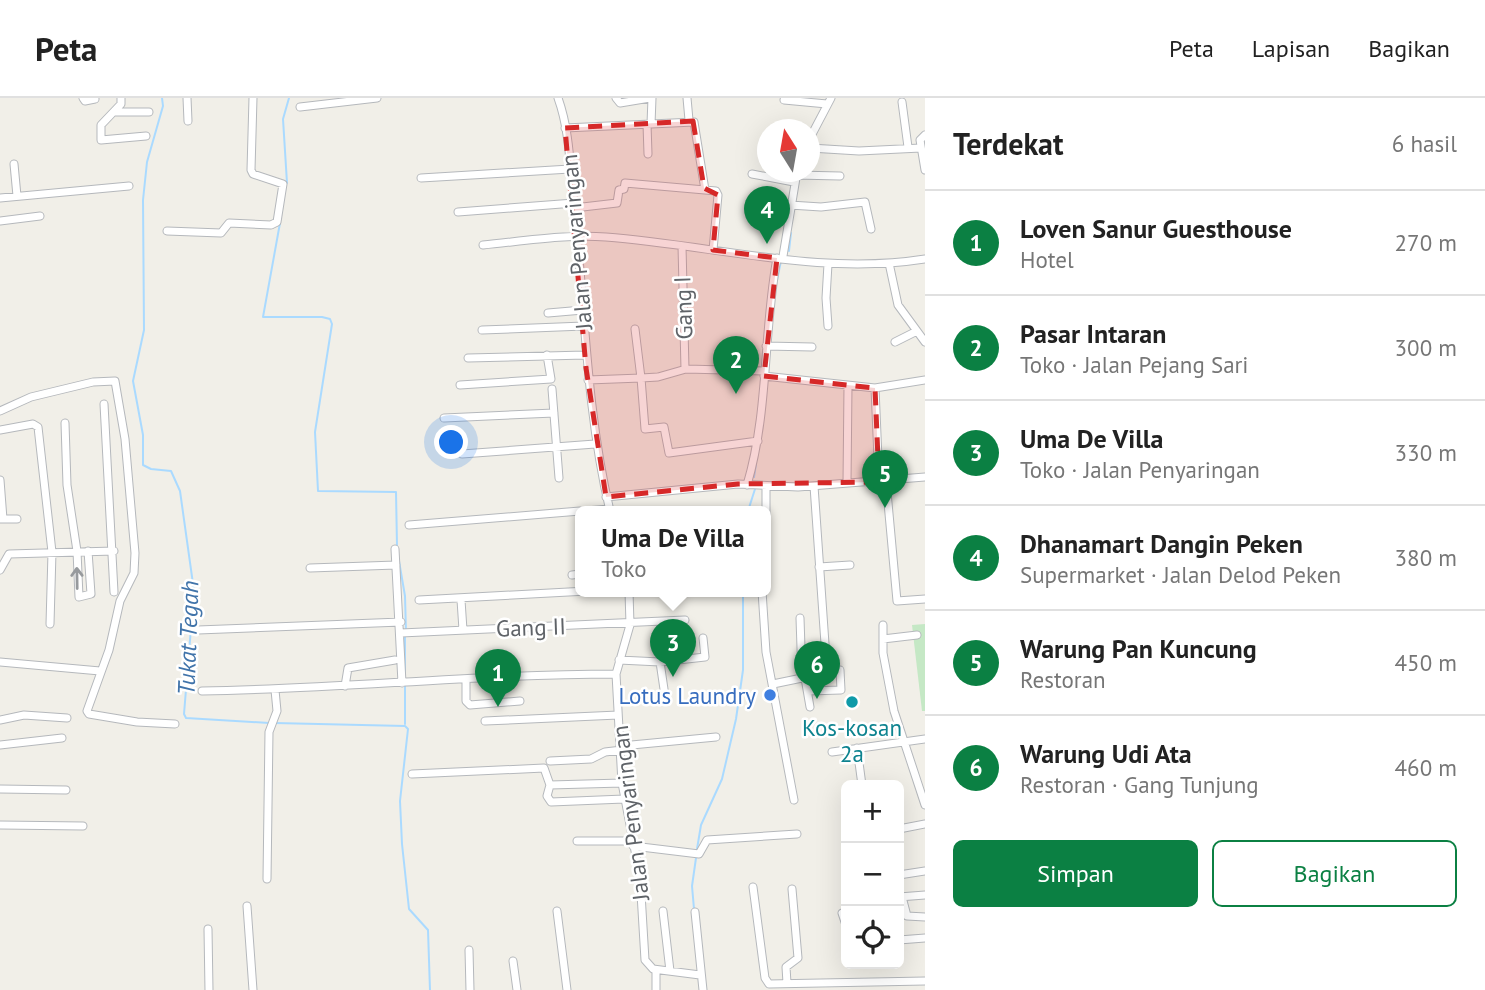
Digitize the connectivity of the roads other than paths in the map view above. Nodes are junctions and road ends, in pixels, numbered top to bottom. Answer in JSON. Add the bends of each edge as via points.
{"nodes":[{"id":1,"x":83,"y":98,"type":"edge"},
{"id":2,"x":121,"y":98,"type":"edge"},
{"id":3,"x":187,"y":98,"type":"edge"},
{"id":4,"x":253,"y":98,"type":"edge"},
{"id":5,"x":377,"y":98,"type":"edge"},
{"id":6,"x":558,"y":98,"type":"edge"},
{"id":7,"x":616,"y":98,"type":"edge"},
{"id":8,"x":651,"y":98,"type":"edge"},
{"id":9,"x":687,"y":98,"type":"edge"},
{"id":10,"x":95,"y":99,"type":"edge"},
{"id":11,"x":784,"y":100,"type":"dead end"},
{"id":12,"x":829,"y":101,"type":"edge"},
{"id":13,"x":902,"y":103,"type":"dead end"},
{"id":14,"x":300,"y":107,"type":"dead end"},
{"id":15,"x":114,"y":112,"type":"junction"},
{"id":16,"x":149,"y":112,"type":"dead end"},
{"id":17,"x":820,"y":119,"type":"edge"},
{"id":18,"x":689,"y":120,"type":"junction"},
{"id":19,"x":188,"y":121,"type":"dead end"},
{"id":20,"x":649,"y":124,"type":"junction"},
{"id":21,"x":565,"y":128,"type":"junction"},
{"id":22,"x":925,"y":135,"type":"edge"},
{"id":23,"x":145,"y":136,"type":"dead end"},
{"id":24,"x":908,"y":147,"type":"junction"},
{"id":25,"x":921,"y":148,"type":"junction"},
{"id":26,"x":820,"y":149,"type":"edge"},
{"id":27,"x":649,"y":154,"type":"dead end"},
{"id":28,"x":14,"y":164,"type":"dead end"},
{"id":29,"x":570,"y":169,"type":"junction"},
{"id":30,"x":925,"y":170,"type":"edge"},
{"id":31,"x":752,"y":174,"type":"dead end"},
{"id":32,"x":757,"y":174,"type":"edge"},
{"id":33,"x":820,"y":176,"type":"edge"},
{"id":34,"x":840,"y":176,"type":"dead end"},
{"id":35,"x":421,"y":178,"type":"dead end"},
{"id":36,"x":795,"y":182,"type":"edge"},
{"id":37,"x":129,"y":186,"type":"dead end"},
{"id":38,"x":705,"y":190,"type":"junction"},
{"id":39,"x":17,"y":196,"type":"junction"},
{"id":40,"x":0,"y":198,"type":"edge"},
{"id":41,"x":790,"y":205,"type":"junction"},
{"id":42,"x":574,"y":206,"type":"junction"},
{"id":43,"x":458,"y":212,"type":"dead end"},
{"id":44,"x":40,"y":216,"type":"dead end"},
{"id":45,"x":0,"y":221,"type":"edge"},
{"id":46,"x":871,"y":229,"type":"dead end"},
{"id":47,"x":167,"y":230,"type":"dead end"},
{"id":48,"x":578,"y":236,"type":"junction"},
{"id":49,"x":483,"y":245,"type":"dead end"},
{"id":50,"x":682,"y":246,"type":"junction"},
{"id":51,"x":713,"y":250,"type":"junction"},
{"id":52,"x":780,"y":257,"type":"junction"},
{"id":53,"x":925,"y":259,"type":"edge"},
{"id":54,"x":889,"y":263,"type":"junction"},
{"id":55,"x":828,"y":264,"type":"junction"},
{"id":56,"x":583,"y":310,"type":"junction"},
{"id":57,"x":548,"y":313,"type":"dead end"},
{"id":58,"x":584,"y":326,"type":"junction"},
{"id":59,"x":828,"y":326,"type":"dead end"},
{"id":60,"x":635,"y":329,"type":"dead end"},
{"id":61,"x":482,"y":330,"type":"dead end"},
{"id":62,"x":916,"y":331,"type":"junction"},
{"id":63,"x":925,"y":340,"type":"edge"},
{"id":64,"x":895,"y":342,"type":"dead end"},
{"id":65,"x":766,"y":346,"type":"junction"},
{"id":66,"x":812,"y":348,"type":"dead end"},
{"id":67,"x":547,"y":355,"type":"junction"},
{"id":68,"x":585,"y":355,"type":"junction"},
{"id":69,"x":468,"y":358,"type":"dead end"},
{"id":70,"x":685,"y":369,"type":"junction"},
{"id":71,"x":764,"y":373,"type":"junction"},
{"id":72,"x":641,"y":378,"type":"junction"},
{"id":73,"x":588,"y":380,"type":"junction"},
{"id":74,"x":925,"y":380,"type":"edge"},
{"id":75,"x":460,"y":385,"type":"dead end"},
{"id":76,"x":848,"y":386,"type":"junction"},
{"id":77,"x":875,"y":388,"type":"junction"},
{"id":78,"x":552,"y":389,"type":"dead end"},
{"id":79,"x":104,"y":404,"type":"dead end"},
{"id":80,"x":0,"y":411,"type":"edge"},
{"id":81,"x":554,"y":413,"type":"junction"},
{"id":82,"x":444,"y":418,"type":"dead end"},
{"id":83,"x":65,"y":423,"type":"dead end"},
{"id":84,"x":0,"y":430,"type":"edge"},
{"id":85,"x":758,"y":441,"type":"junction"},
{"id":86,"x":595,"y":444,"type":"junction"},
{"id":87,"x":555,"y":448,"type":"junction"},
{"id":88,"x":462,"y":454,"type":"dead end"},
{"id":89,"x":925,"y":477,"type":"edge"},
{"id":90,"x":559,"y":478,"type":"dead end"},
{"id":91,"x":882,"y":481,"type":"junction"},
{"id":92,"x":0,"y":482,"type":"edge"},
{"id":93,"x":847,"y":482,"type":"junction"},
{"id":94,"x":747,"y":485,"type":"junction"},
{"id":95,"x":814,"y":486,"type":"junction"},
{"id":96,"x":766,"y":487,"type":"junction"},
{"id":97,"x":606,"y":497,"type":"junction"},
{"id":98,"x":608,"y":506,"type":"edge"},
{"id":99,"x":766,"y":506,"type":"edge"},
{"id":100,"x":575,"y":511,"type":"edge"},
{"id":101,"x":1,"y":519,"type":"edge"},
{"id":102,"x":17,"y":519,"type":"dead end"},
{"id":103,"x":409,"y":525,"type":"dead end"},
{"id":104,"x":395,"y":549,"type":"dead end"},
{"id":105,"x":77,"y":551,"type":"junction"},
{"id":106,"x":88,"y":551,"type":"junction"},
{"id":107,"x":114,"y":551,"type":"junction"},
{"id":108,"x":52,"y":552,"type":"junction"},
{"id":109,"x":396,"y":565,"type":"junction"},
{"id":110,"x":850,"y":565,"type":"dead end"},
{"id":111,"x":818,"y":567,"type":"junction"},
{"id":112,"x":310,"y":568,"type":"dead end"},
{"id":113,"x":0,"y":570,"type":"edge"},
{"id":114,"x":114,"y":592,"type":"dead end"},
{"id":115,"x":575,"y":592,"type":"edge"},
{"id":116,"x":629,"y":597,"type":"edge"},
{"id":117,"x":762,"y":597,"type":"edge"},
{"id":118,"x":925,"y":599,"type":"edge"},
{"id":119,"x":419,"y":600,"type":"dead end"},
{"id":120,"x":461,"y":600,"type":"junction"},
{"id":121,"x":800,"y":618,"type":"dead end"},
{"id":122,"x":685,"y":620,"type":"dead end"},
{"id":123,"x":401,"y":622,"type":"junction"},
{"id":124,"x":50,"y":624,"type":"dead end"},
{"id":125,"x":630,"y":625,"type":"junction"},
{"id":126,"x":883,"y":625,"type":"dead end"},
{"id":127,"x":198,"y":630,"type":"dead end"},
{"id":128,"x":463,"y":630,"type":"junction"},
{"id":129,"x":404,"y":633,"type":"junction"},
{"id":130,"x":917,"y":635,"type":"dead end"},
{"id":131,"x":704,"y":638,"type":"dead end"},
{"id":132,"x":883,"y":639,"type":"junction"},
{"id":133,"x":826,"y":658,"type":"dead end"},
{"id":134,"x":395,"y":660,"type":"dead end"},
{"id":135,"x":620,"y":660,"type":"junction"},
{"id":136,"x":0,"y":662,"type":"edge"},
{"id":137,"x":660,"y":662,"type":"junction"},
{"id":138,"x":840,"y":670,"type":"dead end"},
{"id":139,"x":100,"y":671,"type":"junction"},
{"id":140,"x":616,"y":674,"type":"junction"},
{"id":141,"x":802,"y":678,"type":"junction"},
{"id":142,"x":466,"y":679,"type":"junction"},
{"id":143,"x":402,"y":683,"type":"junction"},
{"id":144,"x":772,"y":684,"type":"junction"},
{"id":145,"x":345,"y":686,"type":"junction"},
{"id":146,"x":275,"y":690,"type":"junction"},
{"id":147,"x":202,"y":691,"type":"dead end"},
{"id":148,"x":808,"y":691,"type":"junction"},
{"id":149,"x":665,"y":696,"type":"dead end"},
{"id":150,"x":520,"y":701,"type":"dead end"},
{"id":151,"x":810,"y":708,"type":"dead end"},
{"id":152,"x":618,"y":715,"type":"junction"},
{"id":153,"x":67,"y":718,"type":"dead end"},
{"id":154,"x":0,"y":720,"type":"edge"},
{"id":155,"x":485,"y":721,"type":"dead end"},
{"id":156,"x":175,"y":724,"type":"dead end"},
{"id":157,"x":716,"y":737,"type":"dead end"},
{"id":158,"x":62,"y":738,"type":"dead end"},
{"id":159,"x":925,"y":739,"type":"edge"},
{"id":160,"x":902,"y":743,"type":"junction"},
{"id":161,"x":0,"y":745,"type":"edge"},
{"id":162,"x":621,"y":748,"type":"junction"},
{"id":163,"x":857,"y":748,"type":"junction"},
{"id":164,"x":832,"y":752,"type":"dead end"},
{"id":165,"x":550,"y":761,"type":"dead end"},
{"id":166,"x":412,"y":774,"type":"dead end"},
{"id":167,"x":861,"y":780,"type":"edge"},
{"id":168,"x":622,"y":783,"type":"junction"},
{"id":169,"x":922,"y":784,"type":"edge"},
{"id":170,"x":550,"y":785,"type":"junction"},
{"id":171,"x":0,"y":789,"type":"edge"},
{"id":172,"x":66,"y":790,"type":"dead end"},
{"id":173,"x":624,"y":799,"type":"junction"},
{"id":174,"x":794,"y":800,"type":"dead end"},
{"id":175,"x":925,"y":805,"type":"edge"},
{"id":176,"x":925,"y":824,"type":"edge"},
{"id":177,"x":0,"y":825,"type":"edge"},
{"id":178,"x":83,"y":826,"type":"dead end"},
{"id":179,"x":904,"y":828,"type":"edge"},
{"id":180,"x":797,"y":834,"type":"dead end"},
{"id":181,"x":577,"y":841,"type":"dead end"},
{"id":182,"x":632,"y":844,"type":"junction"},
{"id":183,"x":925,"y":871,"type":"edge"},
{"id":184,"x":904,"y":874,"type":"edge"},
{"id":185,"x":267,"y":879,"type":"dead end"},
{"id":186,"x":753,"y":887,"type":"dead end"},
{"id":187,"x":792,"y":889,"type":"dead end"},
{"id":188,"x":925,"y":895,"type":"edge"},
{"id":189,"x":904,"y":897,"type":"edge"},
{"id":190,"x":247,"y":905,"type":"dead end"},
{"id":191,"x":903,"y":906,"type":"edge"},
{"id":192,"x":557,"y":911,"type":"dead end"},
{"id":193,"x":663,"y":911,"type":"dead end"},
{"id":194,"x":695,"y":912,"type":"dead end"},
{"id":195,"x":925,"y":916,"type":"edge"},
{"id":196,"x":208,"y":929,"type":"dead end"},
{"id":197,"x":925,"y":938,"type":"edge"},
{"id":198,"x":904,"y":940,"type":"edge"},
{"id":199,"x":469,"y":950,"type":"dead end"},
{"id":200,"x":513,"y":961,"type":"dead end"},
{"id":201,"x":656,"y":970,"type":"junction"},
{"id":202,"x":670,"y":971,"type":"junction"},
{"id":203,"x":700,"y":975,"type":"junction"},
{"id":204,"x":925,"y":981,"type":"edge"},
{"id":205,"x":787,"y":983,"type":"junction"},
{"id":206,"x":859,"y":986,"type":"edge"},
{"id":207,"x":209,"y":990,"type":"edge"},
{"id":208,"x":253,"y":990,"type":"edge"},
{"id":209,"x":470,"y":990,"type":"edge"},
{"id":210,"x":517,"y":990,"type":"edge"},
{"id":211,"x":567,"y":990,"type":"edge"},
{"id":212,"x":656,"y":990,"type":"edge"},
{"id":213,"x":703,"y":990,"type":"edge"}],
"edges":[{"from":1,"to":10,"type":"street"},
{"from":2,"to":15,"type":"street"},
{"from":3,"to":19,"type":"street"},
{"from":4,"to":47,"type":"street","via":[[251,170],[283,184],[277,222],[229,223],[221,233]]},
{"from":5,"to":14,"type":"street"},
{"from":6,"to":21,"type":"street","name":"Jalan Penyaringan"},
{"from":7,"to":8,"type":"street","via":[[620,103]]},
{"from":8,"to":20,"type":"street"},
{"from":9,"to":18,"type":"street"},
{"from":11,"to":12,"type":"street"},
{"from":12,"to":17,"type":"street"},
{"from":13,"to":24,"type":"street"},
{"from":15,"to":16,"type":"street"},
{"from":15,"to":23,"type":"street","via":[[102,125],[101,140]]},
{"from":18,"to":20,"type":"street"},
{"from":18,"to":38,"type":"street","via":[[695,123]]},
{"from":20,"to":21,"type":"street"},
{"from":20,"to":27,"type":"street"},
{"from":21,"to":29,"type":"street","name":"Jalan Penyaringan"},
{"from":22,"to":25,"type":"street","via":[[920,138]]},
{"from":24,"to":25,"type":"street"},
{"from":24,"to":26,"type":"street"},
{"from":25,"to":30,"type":"street"},
{"from":28,"to":39,"type":"street"},
{"from":29,"to":35,"type":"street"},
{"from":29,"to":42,"type":"street","name":"Jalan Penyaringan"},
{"from":31,"to":32,"type":"street"},
{"from":33,"to":34,"type":"street"},
{"from":36,"to":41,"type":"street"},
{"from":37,"to":39,"type":"street"},
{"from":38,"to":42,"type":"street","via":[[625,183],[617,203]]},
{"from":38,"to":51,"type":"street","via":[[718,195]]},
{"from":39,"to":40,"type":"street"},
{"from":41,"to":46,"type":"street","via":[[865,202]]},
{"from":41,"to":52,"type":"street"},
{"from":42,"to":43,"type":"street"},
{"from":42,"to":48,"type":"street","name":"Jalan Penyaringan"},
{"from":44,"to":45,"type":"street"},
{"from":48,"to":49,"type":"street"},
{"from":48,"to":50,"type":"street"},
{"from":48,"to":56,"type":"street","name":"Jalan Penyaringan"},
{"from":50,"to":51,"type":"street"},
{"from":50,"to":70,"type":"street","name":"Gang I"},
{"from":51,"to":52,"type":"street"},
{"from":52,"to":55,"type":"street"},
{"from":52,"to":65,"type":"street"},
{"from":53,"to":54,"type":"street"},
{"from":54,"to":55,"type":"street"},
{"from":54,"to":62,"type":"street","via":[[895,298]]},
{"from":55,"to":59,"type":"street"},
{"from":56,"to":57,"type":"street"},
{"from":56,"to":58,"type":"street","name":"Jalan Penyaringan"},
{"from":58,"to":61,"type":"street"},
{"from":58,"to":68,"type":"street","name":"Jalan Penyaringan"},
{"from":60,"to":72,"type":"street"},
{"from":62,"to":63,"type":"street"},
{"from":62,"to":64,"type":"street"},
{"from":65,"to":66,"type":"street"},
{"from":65,"to":71,"type":"street"},
{"from":67,"to":68,"type":"street"},
{"from":67,"to":69,"type":"street"},
{"from":67,"to":75,"type":"street","via":[[551,379]]},
{"from":68,"to":73,"type":"street","name":"Jalan Penyaringan"},
{"from":70,"to":71,"type":"street"},
{"from":70,"to":72,"type":"street"},
{"from":71,"to":76,"type":"street"},
{"from":71,"to":85,"type":"street"},
{"from":72,"to":73,"type":"street"},
{"from":72,"to":85,"type":"street","via":[[645,429],[664,427],[669,453]]},
{"from":73,"to":86,"type":"street","name":"Jalan Penyaringan"},
{"from":74,"to":77,"type":"street"},
{"from":76,"to":77,"type":"street"},
{"from":76,"to":93,"type":"street"},
{"from":77,"to":91,"type":"street"},
{"from":78,"to":81,"type":"street"},
{"from":79,"to":107,"type":"street"},
{"from":80,"to":139,"type":"street","via":[[31,397],[113,380],[125,439],[135,553],[134,573],[120,601]]},
{"from":81,"to":82,"type":"street"},
{"from":81,"to":87,"type":"street"},
{"from":83,"to":105,"type":"street","via":[[67,485]]},
{"from":84,"to":108,"type":"street","via":[[38,427]]},
{"from":85,"to":94,"type":"street"},
{"from":86,"to":87,"type":"street"},
{"from":86,"to":97,"type":"street","name":"Jalan Penyaringan"},
{"from":87,"to":88,"type":"street"},
{"from":87,"to":90,"type":"street"},
{"from":89,"to":91,"type":"street"},
{"from":91,"to":93,"type":"street"},
{"from":91,"to":118,"type":"street","via":[[897,601]]},
{"from":92,"to":101,"type":"street"},
{"from":93,"to":95,"type":"street"},
{"from":94,"to":96,"type":"street"},
{"from":94,"to":97,"type":"street"},
{"from":95,"to":96,"type":"street"},
{"from":95,"to":111,"type":"street"},
{"from":96,"to":99,"type":"street"},
{"from":97,"to":98,"type":"street","name":"Jalan Penyaringan"},
{"from":100,"to":103,"type":"street"},
{"from":101,"to":102,"type":"street"},
{"from":104,"to":109,"type":"street"},
{"from":105,"to":106,"type":"street"},
{"from":106,"to":105,"type":"street","one_way":true,"via":[[91,594],[79,597]]},
{"from":105,"to":108,"type":"street"},
{"from":106,"to":107,"type":"street"},
{"from":107,"to":114,"type":"street"},
{"from":108,"to":113,"type":"street","via":[[7,555]]},
{"from":108,"to":124,"type":"street"},
{"from":109,"to":112,"type":"street"},
{"from":109,"to":123,"type":"street"},
{"from":110,"to":111,"type":"street"},
{"from":111,"to":133,"type":"street"},
{"from":115,"to":120,"type":"street"},
{"from":116,"to":125,"type":"street","name":"Jalan Penyaringan"},
{"from":117,"to":144,"type":"street"},
{"from":119,"to":120,"type":"street"},
{"from":120,"to":128,"type":"street"},
{"from":121,"to":141,"type":"street"},
{"from":122,"to":125,"type":"street","name":"Gang II"},
{"from":123,"to":127,"type":"street"},
{"from":123,"to":129,"type":"street"},
{"from":125,"to":128,"type":"street","name":"Gang II"},
{"from":125,"to":135,"type":"street","name":"Jalan Penyaringan"},
{"from":126,"to":132,"type":"street"},
{"from":128,"to":129,"type":"street","name":"Gang II"},
{"from":129,"to":143,"type":"street"},
{"from":130,"to":132,"type":"street"},
{"from":131,"to":137,"type":"street","via":[[705,657]]},
{"from":132,"to":160,"type":"street"},
{"from":134,"to":145,"type":"street","via":[[348,668]]},
{"from":135,"to":137,"type":"street"},
{"from":135,"to":140,"type":"street","name":"Jalan Penyaringan"},
{"from":136,"to":139,"type":"street"},
{"from":137,"to":149,"type":"street"},
{"from":138,"to":148,"type":"street","via":[[841,690]]},
{"from":139,"to":156,"type":"street","via":[[89,714]]},
{"from":140,"to":142,"type":"street"},
{"from":140,"to":152,"type":"street","name":"Jalan Penyaringan"},
{"from":141,"to":144,"type":"street"},
{"from":141,"to":148,"type":"street"},
{"from":142,"to":143,"type":"street"},
{"from":142,"to":150,"type":"street","via":[[470,705]]},
{"from":143,"to":145,"type":"street"},
{"from":144,"to":174,"type":"street"},
{"from":145,"to":146,"type":"street"},
{"from":146,"to":147,"type":"street"},
{"from":146,"to":185,"type":"street"},
{"from":148,"to":151,"type":"street"},
{"from":152,"to":155,"type":"street"},
{"from":152,"to":162,"type":"street","name":"Jalan Penyaringan"},
{"from":153,"to":154,"type":"street","via":[[24,715]]},
{"from":157,"to":162,"type":"street"},
{"from":158,"to":161,"type":"street"},
{"from":159,"to":160,"type":"street"},
{"from":160,"to":163,"type":"street"},
{"from":160,"to":169,"type":"street"},
{"from":162,"to":165,"type":"street","via":[[591,759]]},
{"from":162,"to":168,"type":"street","name":"Jalan Penyaringan"},
{"from":163,"to":164,"type":"street"},
{"from":163,"to":167,"type":"street"},
{"from":166,"to":170,"type":"street","via":[[544,768]]},
{"from":168,"to":170,"type":"street"},
{"from":168,"to":173,"type":"street","name":"Jalan Penyaringan"},
{"from":169,"to":175,"type":"street"},
{"from":170,"to":173,"type":"street","via":[[551,802]]},
{"from":171,"to":172,"type":"street"},
{"from":173,"to":182,"type":"street","name":"Jalan Penyaringan"},
{"from":176,"to":179,"type":"street"},
{"from":177,"to":178,"type":"street"},
{"from":180,"to":182,"type":"street","via":[[707,840],[699,854]]},
{"from":181,"to":182,"type":"street"},
{"from":182,"to":201,"type":"street","name":"Jalan Penyaringan","via":[[640,877],[645,960]]},
{"from":183,"to":184,"type":"street"},
{"from":186,"to":205,"type":"street","via":[[765,978],[772,984]]},
{"from":187,"to":205,"type":"street","via":[[798,958],[786,967]]},
{"from":188,"to":189,"type":"street"},
{"from":190,"to":208,"type":"street"},
{"from":191,"to":195,"type":"street","via":[[906,916]]},
{"from":192,"to":211,"type":"street"},
{"from":193,"to":202,"type":"street"},
{"from":194,"to":203,"type":"street"},
{"from":196,"to":207,"type":"street"},
{"from":197,"to":198,"type":"street"},
{"from":199,"to":209,"type":"street"},
{"from":200,"to":210,"type":"street"},
{"from":201,"to":202,"type":"street"},
{"from":201,"to":212,"type":"street"},
{"from":202,"to":203,"type":"street"},
{"from":203,"to":213,"type":"street"},
{"from":204,"to":206,"type":"street"},
{"from":205,"to":206,"type":"street"}]}
